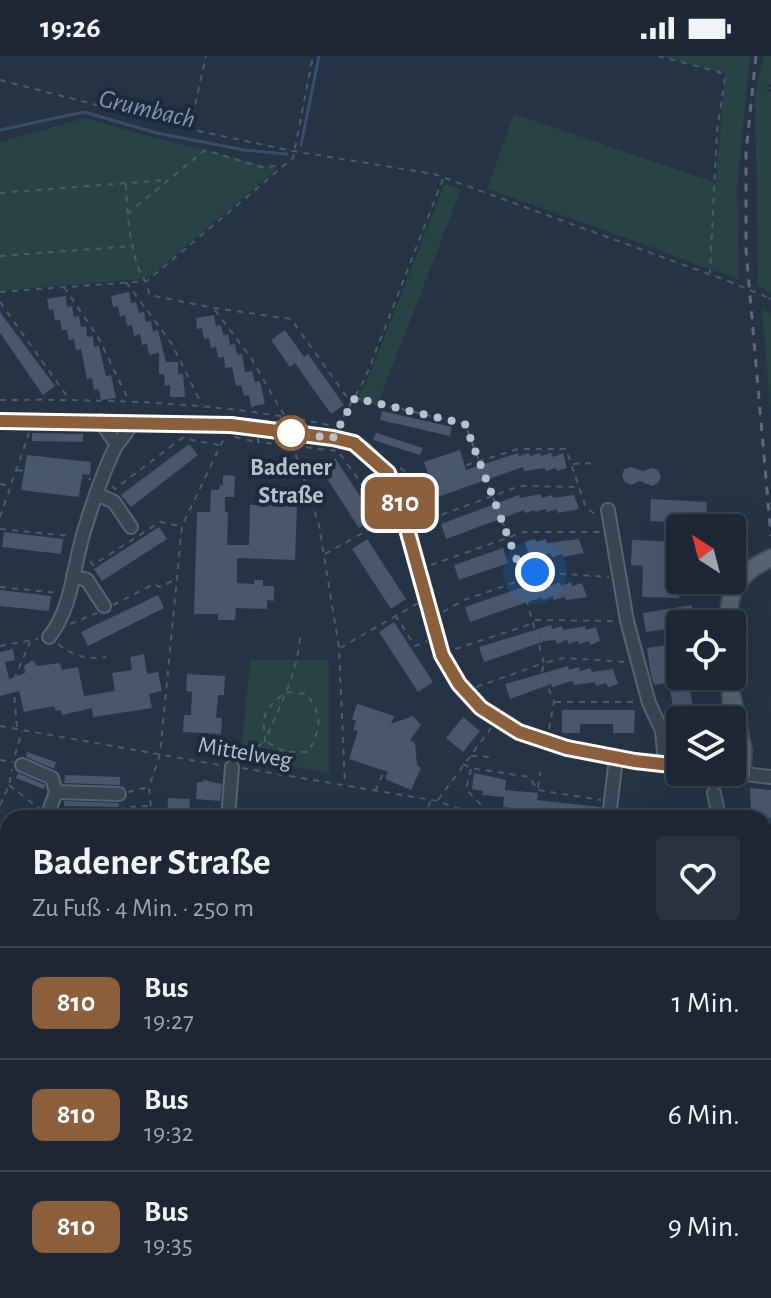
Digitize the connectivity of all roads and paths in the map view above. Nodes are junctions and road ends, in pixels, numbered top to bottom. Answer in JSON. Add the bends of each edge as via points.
{"nodes":[{"id":1,"x":206,"y":56,"type":"edge"},
{"id":2,"x":313,"y":56,"type":"edge"},
{"id":3,"x":658,"y":56,"type":"edge"},
{"id":4,"x":0,"y":80,"type":"edge"},
{"id":5,"x":189,"y":129,"type":"junction"},
{"id":6,"x":293,"y":151,"type":"junction"},
{"id":7,"x":284,"y":166,"type":"junction"},
{"id":8,"x":444,"y":178,"type":"junction"},
{"id":9,"x":166,"y":180,"type":"junction"},
{"id":10,"x":126,"y":184,"type":"junction"},
{"id":11,"x":0,"y":193,"type":"edge"},
{"id":12,"x":127,"y":214,"type":"junction"},
{"id":13,"x":134,"y":246,"type":"junction"},
{"id":14,"x":0,"y":256,"type":"edge"},
{"id":15,"x":711,"y":275,"type":"junction"},
{"id":16,"x":147,"y":281,"type":"junction"},
{"id":17,"x":126,"y":282,"type":"junction"},
{"id":18,"x":64,"y":287,"type":"junction"},
{"id":19,"x":0,"y":292,"type":"edge"},
{"id":20,"x":770,"y":299,"type":"edge"},
{"id":21,"x":0,"y":302,"type":"edge"},
{"id":22,"x":214,"y":308,"type":"junction"},
{"id":23,"x":355,"y":398,"type":"junction"},
{"id":24,"x":0,"y":400,"type":"edge"},
{"id":25,"x":70,"y":400,"type":"junction"},
{"id":26,"x":128,"y":401,"type":"junction"},
{"id":27,"x":351,"y":403,"type":"junction"},
{"id":28,"x":202,"y":406,"type":"junction"},
{"id":29,"x":285,"y":416,"type":"junction"},
{"id":30,"x":34,"y":420,"type":"junction"},
{"id":31,"x":0,"y":421,"type":"edge"},
{"id":32,"x":100,"y":421,"type":"junction"},
{"id":33,"x":132,"y":422,"type":"junction"},
{"id":34,"x":228,"y":430,"type":"junction"},
{"id":35,"x":335,"y":432,"type":"junction"},
{"id":36,"x":258,"y":436,"type":"junction"},
{"id":37,"x":117,"y":445,"type":"junction"},
{"id":38,"x":221,"y":445,"type":"junction"},
{"id":39,"x":293,"y":446,"type":"junction"},
{"id":40,"x":479,"y":461,"type":"junction"},
{"id":41,"x":594,"y":463,"type":"dead end"},
{"id":42,"x":571,"y":464,"type":"junction"},
{"id":43,"x":400,"y":468,"type":"dead end"},
{"id":44,"x":17,"y":470,"type":"junction"},
{"id":45,"x":102,"y":480,"type":"junction"},
{"id":46,"x":0,"y":484,"type":"edge"},
{"id":47,"x":11,"y":486,"type":"junction"},
{"id":48,"x":579,"y":487,"type":"junction"},
{"id":49,"x":97,"y":494,"type":"junction"},
{"id":50,"x":492,"y":496,"type":"junction"},
{"id":51,"x":402,"y":509,"type":"junction"},
{"id":52,"x":608,"y":510,"type":"dead end"},
{"id":53,"x":0,"y":517,"type":"edge"},
{"id":54,"x":419,"y":523,"type":"dead end"},
{"id":55,"x":182,"y":526,"type":"junction"},
{"id":56,"x":131,"y":527,"type":"dead end"},
{"id":57,"x":612,"y":528,"type":"junction"},
{"id":58,"x":0,"y":529,"type":"edge"},
{"id":59,"x":507,"y":538,"type":"junction"},
{"id":60,"x":81,"y":542,"type":"junction"},
{"id":61,"x":324,"y":554,"type":"junction"},
{"id":62,"x":771,"y":558,"type":"edge"},
{"id":63,"x":431,"y":565,"type":"dead end"},
{"id":64,"x":771,"y":573,"type":"edge"},
{"id":65,"x":73,"y":576,"type":"junction"},
{"id":66,"x":177,"y":578,"type":"junction"},
{"id":67,"x":522,"y":578,"type":"junction"},
{"id":68,"x":620,"y":578,"type":"junction"},
{"id":69,"x":0,"y":587,"type":"edge"},
{"id":70,"x":68,"y":594,"type":"junction"},
{"id":71,"x":732,"y":596,"type":"junction"},
{"id":72,"x":427,"y":598,"type":"junction"},
{"id":73,"x":104,"y":606,"type":"dead end"},
{"id":74,"x":730,"y":610,"type":"edge"},
{"id":75,"x":443,"y":612,"type":"dead end"},
{"id":76,"x":395,"y":614,"type":"junction"},
{"id":77,"x":627,"y":621,"type":"junction"},
{"id":78,"x":534,"y":622,"type":"junction"},
{"id":79,"x":60,"y":623,"type":"junction"},
{"id":80,"x":300,"y":634,"type":"dead end"},
{"id":81,"x":436,"y":636,"type":"junction"},
{"id":82,"x":49,"y":637,"type":"junction"},
{"id":83,"x":31,"y":640,"type":"junction"},
{"id":84,"x":0,"y":646,"type":"edge"},
{"id":85,"x":339,"y":648,"type":"junction"},
{"id":86,"x":455,"y":649,"type":"dead end"},
{"id":87,"x":106,"y":657,"type":"dead end"},
{"id":88,"x":637,"y":662,"type":"junction"},
{"id":89,"x":544,"y":663,"type":"junction"},
{"id":90,"x":732,"y":690,"type":"edge"},
{"id":91,"x":464,"y":691,"type":"junction"},
{"id":92,"x":286,"y":692,"type":"junction"},
{"id":93,"x":732,"y":697,"type":"junction"},
{"id":94,"x":554,"y":702,"type":"junction"},
{"id":95,"x":649,"y":703,"type":"junction"},
{"id":96,"x":731,"y":706,"type":"edge"},
{"id":97,"x":734,"y":706,"type":"edge"},
{"id":98,"x":494,"y":717,"type":"junction"},
{"id":99,"x":0,"y":726,"type":"edge"},
{"id":100,"x":18,"y":730,"type":"junction"},
{"id":101,"x":265,"y":741,"type":"junction"},
{"id":102,"x":547,"y":742,"type":"junction"},
{"id":103,"x":397,"y":743,"type":"dead end"},
{"id":104,"x":160,"y":754,"type":"junction"},
{"id":105,"x":470,"y":756,"type":"junction"},
{"id":106,"x":491,"y":757,"type":"dead end"},
{"id":107,"x":616,"y":758,"type":"junction"},
{"id":108,"x":463,"y":764,"type":"junction"},
{"id":109,"x":665,"y":764,"type":"joint"},
{"id":110,"x":22,"y":765,"type":"dead end"},
{"id":111,"x":232,"y":767,"type":"junction"},
{"id":112,"x":471,"y":768,"type":"junction"},
{"id":113,"x":540,"y":772,"type":"dead end"},
{"id":114,"x":746,"y":774,"type":"edge"},
{"id":115,"x":771,"y":777,"type":"edge"},
{"id":116,"x":149,"y":787,"type":"junction"},
{"id":117,"x":346,"y":787,"type":"junction"},
{"id":118,"x":538,"y":790,"type":"junction"},
{"id":119,"x":375,"y":791,"type":"junction"},
{"id":120,"x":56,"y":792,"type":"junction"},
{"id":121,"x":714,"y":793,"type":"dead end"},
{"id":122,"x":119,"y":794,"type":"joint"},
{"id":123,"x":597,"y":799,"type":"dead end"},
{"id":124,"x":431,"y":800,"type":"junction"},
{"id":125,"x":438,"y":801,"type":"junction"},
{"id":126,"x":611,"y":802,"type":"junction"},
{"id":127,"x":0,"y":805,"type":"edge"},
{"id":128,"x":150,"y":806,"type":"junction"},
{"id":129,"x":41,"y":810,"type":"edge"},
{"id":130,"x":51,"y":810,"type":"edge"},
{"id":131,"x":120,"y":810,"type":"edge"},
{"id":132,"x":151,"y":810,"type":"edge"},
{"id":133,"x":229,"y":810,"type":"edge"},
{"id":134,"x":427,"y":810,"type":"edge"},
{"id":135,"x":457,"y":810,"type":"edge"},
{"id":136,"x":486,"y":810,"type":"edge"},
{"id":137,"x":610,"y":810,"type":"edge"},
{"id":138,"x":637,"y":810,"type":"edge"},
{"id":139,"x":716,"y":810,"type":"edge"}],
"edges":[{"from":1,"to":5,"type":"path"},
{"from":2,"to":6,"type":"path"},
{"from":3,"to":15,"type":"path","via":[[725,78],[717,131]]},
{"from":4,"to":5,"type":"path"},
{"from":5,"to":6,"type":"path"},
{"from":6,"to":7,"type":"path"},
{"from":6,"to":8,"type":"path"},
{"from":7,"to":9,"type":"path","via":[[261,167],[205,150]]},
{"from":7,"to":16,"type":"path"},
{"from":8,"to":15,"type":"path"},
{"from":8,"to":23,"type":"path"},
{"from":9,"to":10,"type":"path"},
{"from":9,"to":12,"type":"path"},
{"from":10,"to":11,"type":"path"},
{"from":10,"to":12,"type":"path"},
{"from":12,"to":13,"type":"path"},
{"from":13,"to":14,"type":"path"},
{"from":13,"to":16,"type":"path"},
{"from":15,"to":20,"type":"path","bridge":true},
{"from":16,"to":17,"type":"path"},
{"from":16,"to":22,"type":"path","via":[[149,295]]},
{"from":17,"to":18,"type":"path"},
{"from":17,"to":28,"type":"path","via":[[172,344]]},
{"from":18,"to":19,"type":"path"},
{"from":18,"to":26,"type":"path","via":[[99,339]]},
{"from":21,"to":25,"type":"path"},
{"from":22,"to":27,"type":"path","via":[[291,319]]},
{"from":22,"to":29,"type":"path"},
{"from":23,"to":27,"type":"path"},
{"from":23,"to":40,"type":"path","via":[[465,424]]},
{"from":24,"to":25,"type":"path"},
{"from":25,"to":26,"type":"path"},
{"from":26,"to":28,"type":"path"},
{"from":27,"to":35,"type":"path"},
{"from":28,"to":29,"type":"path"},
{"from":29,"to":35,"type":"path"},
{"from":30,"to":31,"type":"street"},
{"from":30,"to":32,"type":"street"},
{"from":30,"to":44,"type":"path"},
{"from":32,"to":33,"type":"street"},
{"from":32,"to":37,"type":"street"},
{"from":33,"to":34,"type":"street"},
{"from":33,"to":37,"type":"street"},
{"from":34,"to":36,"type":"street"},
{"from":34,"to":36,"type":"path"},
{"from":34,"to":38,"type":"path"},
{"from":35,"to":36,"type":"street"},
{"from":35,"to":51,"type":"street","via":[[382,465]]},
{"from":36,"to":39,"type":"path"},
{"from":37,"to":45,"type":"street"},
{"from":38,"to":45,"type":"path","via":[[182,438],[115,489]]},
{"from":38,"to":55,"type":"path"},
{"from":39,"to":51,"type":"path","via":[[338,451],[383,514]]},
{"from":39,"to":61,"type":"path"},
{"from":40,"to":42,"type":"path","via":[[518,449],[566,449]]},
{"from":40,"to":43,"type":"path","via":[[419,480]]},
{"from":40,"to":50,"type":"path"},
{"from":41,"to":42,"type":"path"},
{"from":42,"to":48,"type":"path"},
{"from":44,"to":45,"type":"path"},
{"from":44,"to":47,"type":"path"},
{"from":45,"to":49,"type":"street"},
{"from":46,"to":47,"type":"path"},
{"from":47,"to":53,"type":"path"},
{"from":48,"to":50,"type":"path","via":[[520,486]]},
{"from":48,"to":57,"type":"path","via":[[586,508]]},
{"from":49,"to":56,"type":"street","via":[[114,502]]},
{"from":49,"to":60,"type":"street"},
{"from":50,"to":54,"type":"path"},
{"from":50,"to":59,"type":"path"},
{"from":51,"to":61,"type":"path"},
{"from":51,"to":72,"type":"street"},
{"from":52,"to":57,"type":"street"},
{"from":55,"to":60,"type":"path","via":[[160,522],[93,565]]},
{"from":55,"to":66,"type":"path"},
{"from":57,"to":59,"type":"path","via":[[524,532]]},
{"from":57,"to":68,"type":"street"},
{"from":58,"to":60,"type":"path"},
{"from":59,"to":63,"type":"path"},
{"from":59,"to":67,"type":"path"},
{"from":60,"to":65,"type":"street"},
{"from":61,"to":85,"type":"path"},
{"from":62,"to":71,"type":"main road","via":[[747,571]]},
{"from":64,"to":71,"type":"main road","via":[[745,583]]},
{"from":65,"to":70,"type":"street"},
{"from":65,"to":73,"type":"street","via":[[87,580]]},
{"from":66,"to":79,"type":"path","via":[[160,587],[154,584],[74,625]]},
{"from":66,"to":104,"type":"path"},
{"from":67,"to":68,"type":"path","via":[[535,572]]},
{"from":67,"to":75,"type":"path"},
{"from":67,"to":78,"type":"path"},
{"from":68,"to":77,"type":"street"},
{"from":69,"to":70,"type":"path"},
{"from":70,"to":79,"type":"street"},
{"from":71,"to":74,"type":"main road"},
{"from":72,"to":76,"type":"path"},
{"from":72,"to":81,"type":"street"},
{"from":76,"to":81,"type":"path","via":[[415,646]]},
{"from":76,"to":85,"type":"path"},
{"from":77,"to":78,"type":"path"},
{"from":77,"to":88,"type":"street"},
{"from":78,"to":86,"type":"path"},
{"from":78,"to":89,"type":"path"},
{"from":79,"to":82,"type":"street"},
{"from":80,"to":92,"type":"path"},
{"from":81,"to":91,"type":"street"},
{"from":82,"to":83,"type":"path"},
{"from":82,"to":87,"type":"path","via":[[73,655]]},
{"from":83,"to":84,"type":"path"},
{"from":83,"to":100,"type":"path","via":[[13,682]]},
{"from":85,"to":117,"type":"path"},
{"from":88,"to":89,"type":"path","via":[[564,658]]},
{"from":88,"to":95,"type":"street"},
{"from":89,"to":91,"type":"path"},
{"from":89,"to":94,"type":"path","via":[[542,672]]},
{"from":90,"to":93,"type":"main road"},
{"from":91,"to":98,"type":"street"},
{"from":92,"to":101,"type":"path"},
{"from":92,"to":101,"type":"path","via":[[263,718]]},
{"from":92,"to":101,"type":"path","via":[[307,694],[319,712],[309,752],[285,752]]},
{"from":93,"to":96,"type":"main road"},
{"from":93,"to":97,"type":"main road"},
{"from":94,"to":95,"type":"path"},
{"from":94,"to":102,"type":"path"},
{"from":95,"to":109,"type":"street","via":[[662,731]]},
{"from":98,"to":102,"type":"street"},
{"from":98,"to":105,"type":"path"},
{"from":99,"to":100,"type":"path","name":"Mittelweg"},
{"from":100,"to":104,"type":"path","name":"Mittelweg"},
{"from":101,"to":111,"type":"path"},
{"from":102,"to":107,"type":"street"},
{"from":103,"to":119,"type":"path"},
{"from":104,"to":111,"type":"path","name":"Mittelweg"},
{"from":104,"to":116,"type":"path"},
{"from":105,"to":106,"type":"path"},
{"from":105,"to":108,"type":"path"},
{"from":107,"to":109,"type":"street"},
{"from":107,"to":126,"type":"street"},
{"from":108,"to":112,"type":"path"},
{"from":108,"to":125,"type":"path"},
{"from":110,"to":120,"type":"street","via":[[52,778]]},
{"from":111,"to":117,"type":"path","name":"Mittelweg"},
{"from":111,"to":133,"type":"street"},
{"from":112,"to":118,"type":"path","via":[[529,777]]},
{"from":112,"to":136,"type":"path","via":[[466,789]]},
{"from":113,"to":118,"type":"path"},
{"from":114,"to":115,"type":"street"},
{"from":116,"to":122,"type":"path"},
{"from":116,"to":128,"type":"path"},
{"from":117,"to":119,"type":"path","name":"Mittelweg"},
{"from":118,"to":123,"type":"path"},
{"from":119,"to":124,"type":"path","name":"Mittelweg"},
{"from":120,"to":122,"type":"street"},
{"from":120,"to":130,"type":"street"},
{"from":121,"to":139,"type":"street"},
{"from":124,"to":125,"type":"path","name":"Mittelweg"},
{"from":124,"to":134,"type":"path"},
{"from":125,"to":135,"type":"path","name":"Mittelweg"},
{"from":126,"to":137,"type":"street"},
{"from":126,"to":138,"type":"path"},
{"from":127,"to":129,"type":"path","via":[[9,785]]},
{"from":128,"to":131,"type":"path"},
{"from":128,"to":132,"type":"path"}]}
